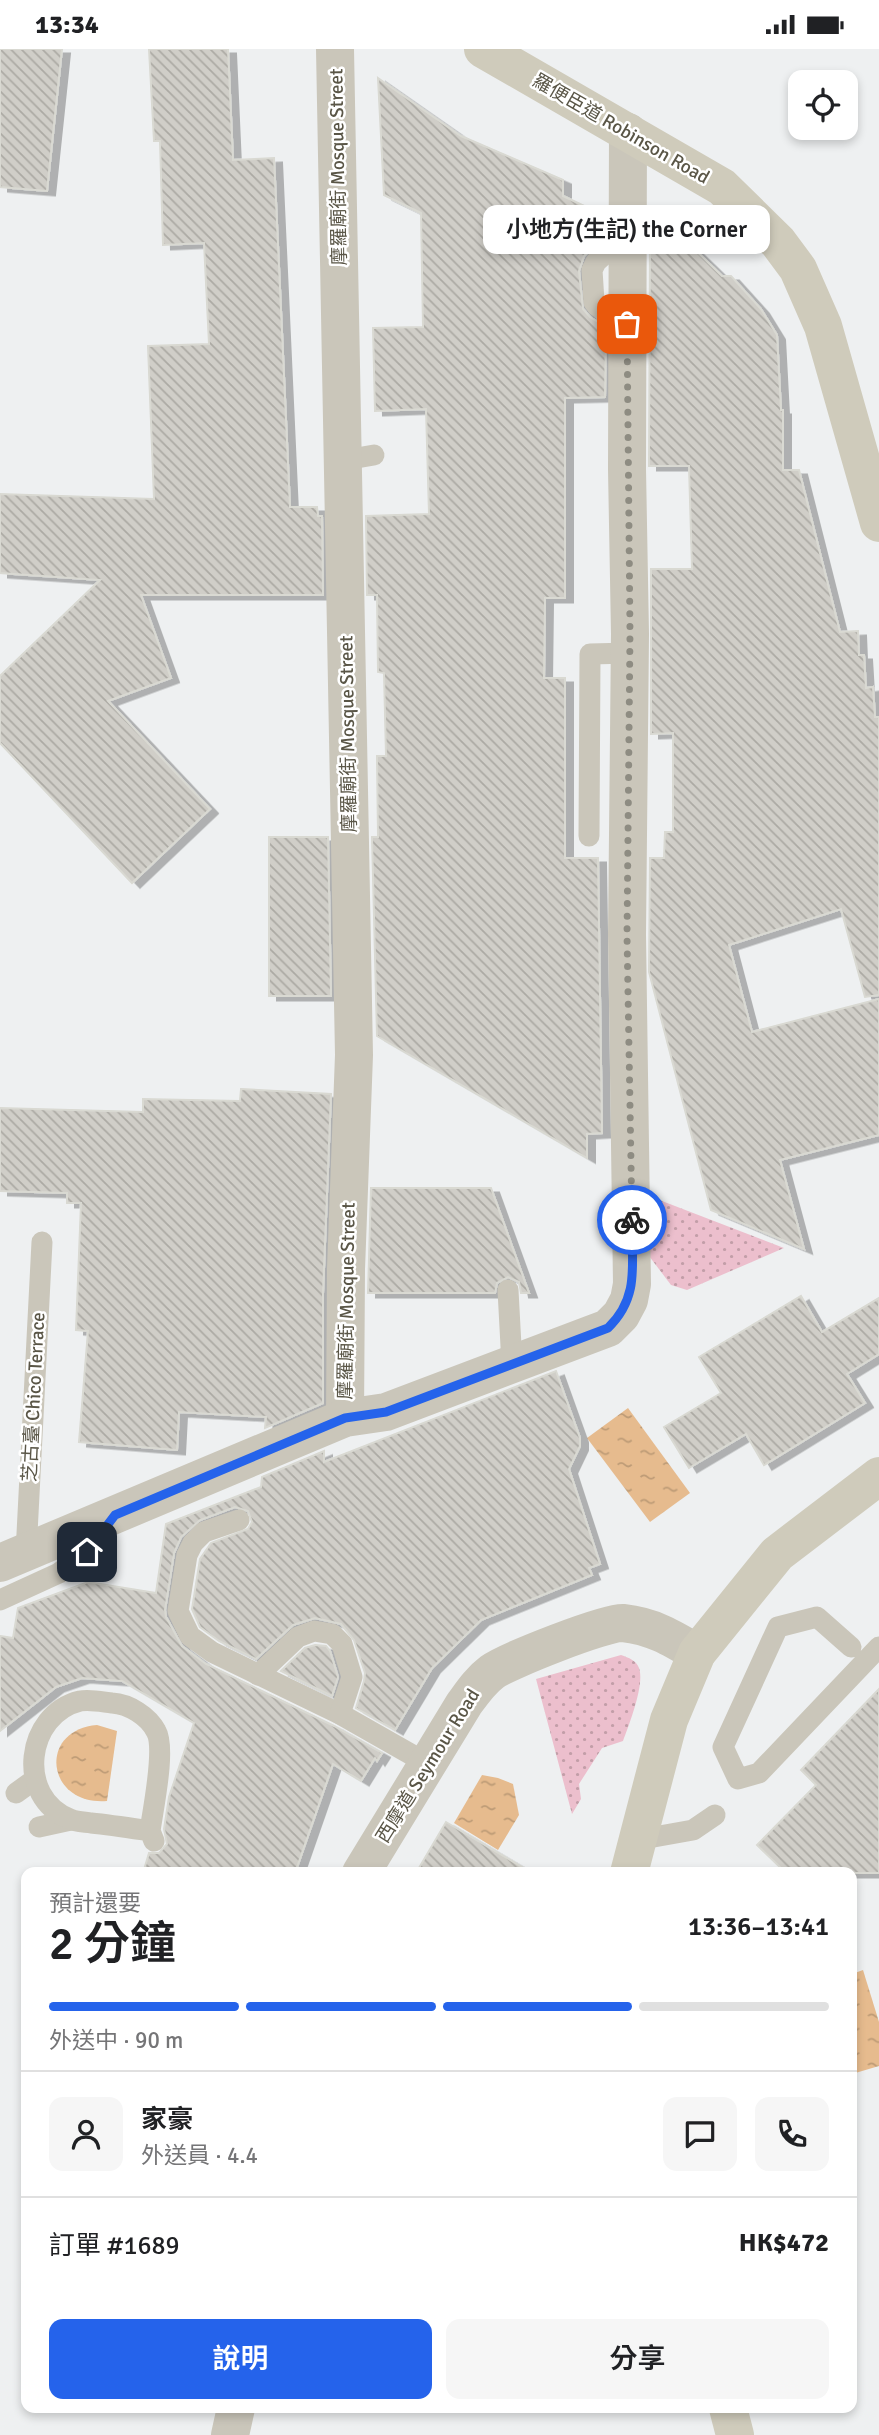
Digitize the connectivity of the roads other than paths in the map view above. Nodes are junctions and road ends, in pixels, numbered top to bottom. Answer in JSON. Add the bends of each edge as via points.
{"nodes":[{"id":1,"x":335,"y":49,"type":"edge"},
{"id":2,"x":483,"y":49,"type":"edge"},
{"id":3,"x":628,"y":132,"type":"junction"},
{"id":4,"x":878,"y":514,"type":"edge"},
{"id":5,"x":630,"y":653,"type":"junction"},
{"id":6,"x":589,"y":836,"type":"dead end"},
{"id":7,"x":42,"y":1242,"type":"dead end"},
{"id":8,"x":508,"y":1290,"type":"dead end"},
{"id":9,"x":512,"y":1365,"type":"junction"},
{"id":10,"x":345,"y":1418,"type":"junction"},
{"id":11,"x":879,"y":1476,"type":"edge"},
{"id":12,"x":115,"y":1515,"type":"junction"},
{"id":13,"x":239,"y":1520,"type":"dead end"},
{"id":14,"x":13,"y":1558,"type":"edge"},
{"id":15,"x":0,"y":1601,"type":"edge"},
{"id":16,"x":851,"y":1647,"type":"dead end"},
{"id":17,"x":879,"y":1647,"type":"edge"},
{"id":18,"x":696,"y":1653,"type":"junction"},
{"id":19,"x":258,"y":1675,"type":"junction"},
{"id":20,"x":340,"y":1714,"type":"junction"},
{"id":21,"x":428,"y":1764,"type":"junction"},
{"id":22,"x":34,"y":1780,"type":"junction"},
{"id":23,"x":16,"y":1793,"type":"dead end"},
{"id":24,"x":715,"y":1815,"type":"dead end"},
{"id":25,"x":71,"y":1819,"type":"junction"},
{"id":26,"x":39,"y":1828,"type":"dead end"},
{"id":27,"x":633,"y":1856,"type":"edge"},
{"id":28,"x":365,"y":1867,"type":"edge"},
{"id":29,"x":235,"y":2413,"type":"edge"},
{"id":30,"x":729,"y":2413,"type":"edge"},
{"id":31,"x":230,"y":2435,"type":"edge"},
{"id":32,"x":735,"y":2435,"type":"edge"}],
"edges":[{"from":1,"to":10,"type":"street","name":"摩羅廟街 Mosque Street","via":[[359,457],[354,1055]]},
{"from":2,"to":3,"type":"main road","name":"羅便臣道 Robinson Road"},
{"from":3,"to":4,"type":"main road","name":"羅便臣道 Robinson Road","via":[[722,187],[778,242],[798,269],[823,326]]},
{"from":3,"to":5,"type":"street"},
{"from":5,"to":6,"type":"lane","via":[[590,654]]},
{"from":5,"to":9,"type":"street","via":[[627,935],[632,1284],[621,1315],[608,1328]]},
{"from":7,"to":14,"type":"lane","name":"芝古臺 Chico Terrace"},
{"from":8,"to":9,"type":"lane"},
{"from":9,"to":10,"type":"street","via":[[386,1412]]},
{"from":10,"to":12,"type":"street"},
{"from":11,"to":18,"type":"main road","via":[[777,1554]]},
{"from":12,"to":14,"type":"street"},
{"from":12,"to":15,"type":"lane","via":[[87,1552],[60,1573]]},
{"from":13,"to":19,"type":"lane","via":[[204,1532],[193,1543],[178,1611],[190,1636]]},
{"from":16,"to":17,"type":"lane","bridge":true,"via":[[817,1617],[778,1627],[723,1747],[738,1779],[760,1773]]},
{"from":18,"to":21,"type":"street","name":"西摩道 Seymour Road","via":[[659,1630],[620,1623],[528,1653],[477,1686]]},
{"from":18,"to":27,"type":"main road","via":[[669,1720]]},
{"from":19,"to":20,"type":"lane"},
{"from":19,"to":20,"type":"lane","via":[[298,1637],[314,1631],[332,1634],[342,1643],[352,1677]]},
{"from":20,"to":21,"type":"lane"},
{"from":21,"to":28,"type":"street","name":"西摩道 Seymour Road"},
{"from":22,"to":23,"type":"lane"},
{"from":22,"to":25,"type":"lane","via":[[47,1804]]},
{"from":22,"to":25,"type":"lane","via":[[34,1751],[57,1713],[81,1701],[118,1703],[139,1712],[156,1731],[160,1749],[152,1836]]},
{"from":24,"to":27,"type":"lane","via":[[693,1830]]},
{"from":25,"to":26,"type":"lane"},
{"from":29,"to":31,"type":"street"},
{"from":30,"to":32,"type":"main road"}]}
